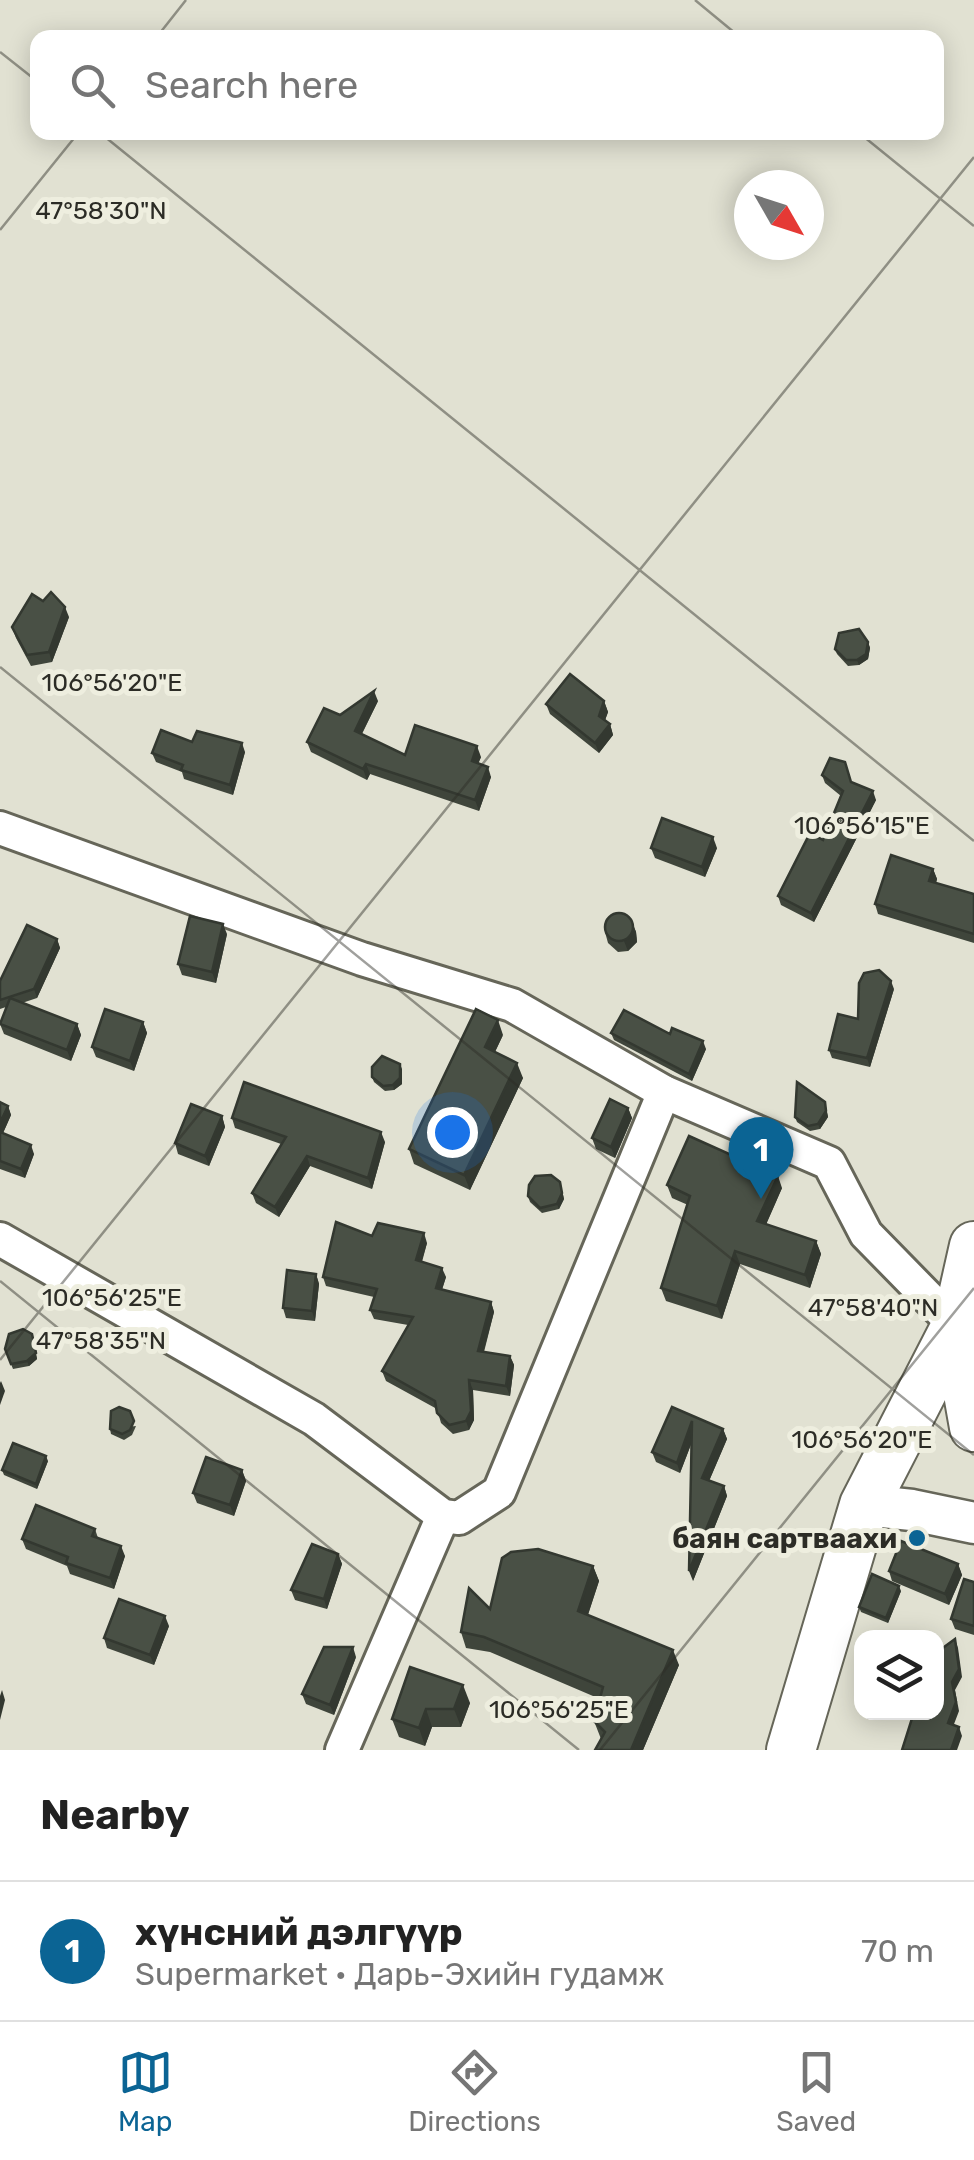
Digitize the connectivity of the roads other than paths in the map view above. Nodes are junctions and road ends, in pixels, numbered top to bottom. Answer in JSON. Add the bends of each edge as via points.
{"nodes":[{"id":1,"x":0,"y":828,"type":"edge"},
{"id":2,"x":664,"y":1092,"type":"junction"},
{"id":3,"x":0,"y":1240,"type":"edge"},
{"id":4,"x":974,"y":1246,"type":"edge"},
{"id":5,"x":956,"y":1326,"type":"junction"},
{"id":6,"x":974,"y":1426,"type":"edge"},
{"id":7,"x":864,"y":1505,"type":"junction"},
{"id":8,"x":444,"y":1516,"type":"junction"},
{"id":9,"x":974,"y":1524,"type":"edge"},
{"id":10,"x":342,"y":1750,"type":"edge"},
{"id":11,"x":791,"y":1750,"type":"edge"}],
"edges":[{"from":1,"to":2,"type":"street","via":[[362,959],[512,1005]]},
{"from":2,"to":5,"type":"street","via":[[829,1163],[866,1234]]},
{"from":2,"to":8,"type":"street","via":[[500,1492],[459,1518]]},
{"from":3,"to":8,"type":"street","via":[[314,1419]]},
{"from":4,"to":5,"type":"main road"},
{"from":5,"to":6,"type":"main road"},
{"from":5,"to":7,"type":"main road"},
{"from":7,"to":9,"type":"street"},
{"from":7,"to":11,"type":"main road"},
{"from":8,"to":10,"type":"street"}]}
